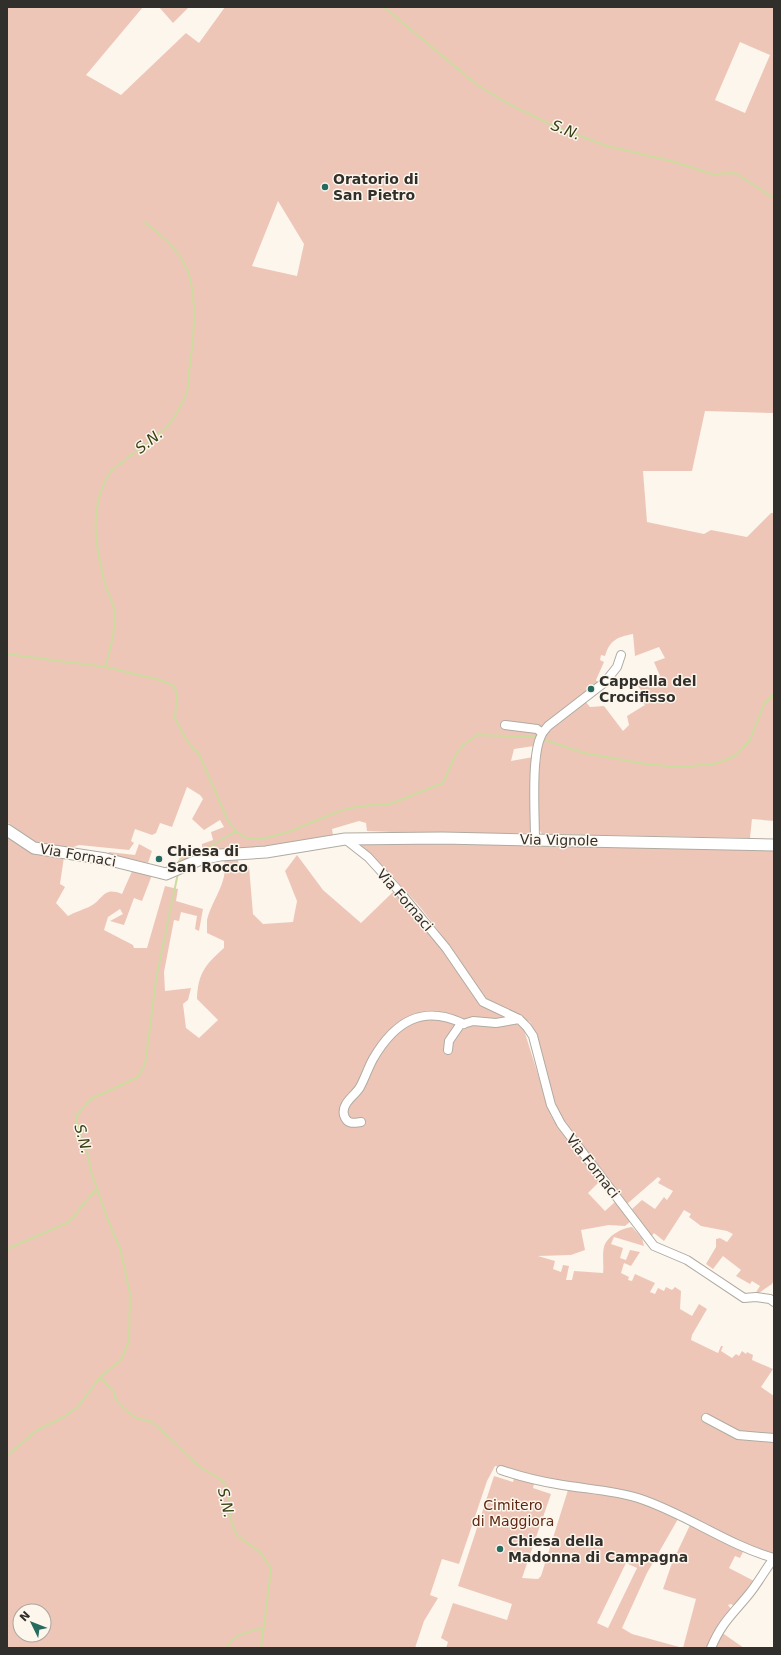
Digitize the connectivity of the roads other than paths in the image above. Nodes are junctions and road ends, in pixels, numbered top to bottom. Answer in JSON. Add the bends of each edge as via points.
{"nodes":[{"id":1,"x":622,"y":655,"type":"dead end"},
{"id":2,"x":505,"y":725,"type":"dead end"},
{"id":3,"x":542,"y":734,"type":"junction"},
{"id":4,"x":7,"y":830,"type":"edge"},
{"id":5,"x":344,"y":839,"type":"junction"},
{"id":6,"x":535,"y":840,"type":"junction"},
{"id":7,"x":774,"y":845,"type":"edge"},
{"id":8,"x":519,"y":1019,"type":"junction"},
{"id":9,"x":464,"y":1024,"type":"junction"},
{"id":10,"x":448,"y":1050,"type":"dead end"},
{"id":11,"x":361,"y":1122,"type":"dead end"},
{"id":12,"x":774,"y":1302,"type":"edge"},
{"id":13,"x":706,"y":1418,"type":"dead end"},
{"id":14,"x":774,"y":1438,"type":"edge"},
{"id":15,"x":501,"y":1470,"type":"dead end"},
{"id":16,"x":774,"y":1558,"type":"edge"},
{"id":17,"x":711,"y":1648,"type":"edge"}],
"edges":[{"from":1,"to":3,"type":"street","via":[[617,667],[604,682],[553,722]]},
{"from":2,"to":3,"type":"street","via":[[537,729]]},
{"from":3,"to":6,"type":"street","via":[[538,744],[535,787]]},
{"from":4,"to":5,"type":"street","name":"Via Fornaci","via":[[34,848],[106,859],[166,874],[201,859],[220,855],[266,852]]},
{"from":5,"to":6,"type":"street","name":"Via Vignole"},
{"from":5,"to":8,"type":"street","name":"Via Fornaci","via":[[368,857],[399,891],[446,948],[483,1002]]},
{"from":6,"to":7,"type":"street","name":"Via Vignole"},
{"from":8,"to":9,"type":"street","via":[[496,1023],[473,1021]]},
{"from":8,"to":12,"type":"street","name":"Via Fornaci","via":[[533,1036],[551,1105],[561,1124],[654,1246],[687,1260],[744,1298],[763,1298]]},
{"from":9,"to":10,"type":"street","via":[[454,1032]]},
{"from":9,"to":11,"type":"street","via":[[431,1014],[412,1018],[396,1032],[379,1050],[357,1091],[346,1105],[346,1121],[352,1124]]},
{"from":13,"to":14,"type":"street","via":[[738,1435]]},
{"from":15,"to":16,"type":"street","via":[[564,1485],[638,1498]]},
{"from":16,"to":17,"type":"street","via":[[750,1593],[718,1630]]}]}
